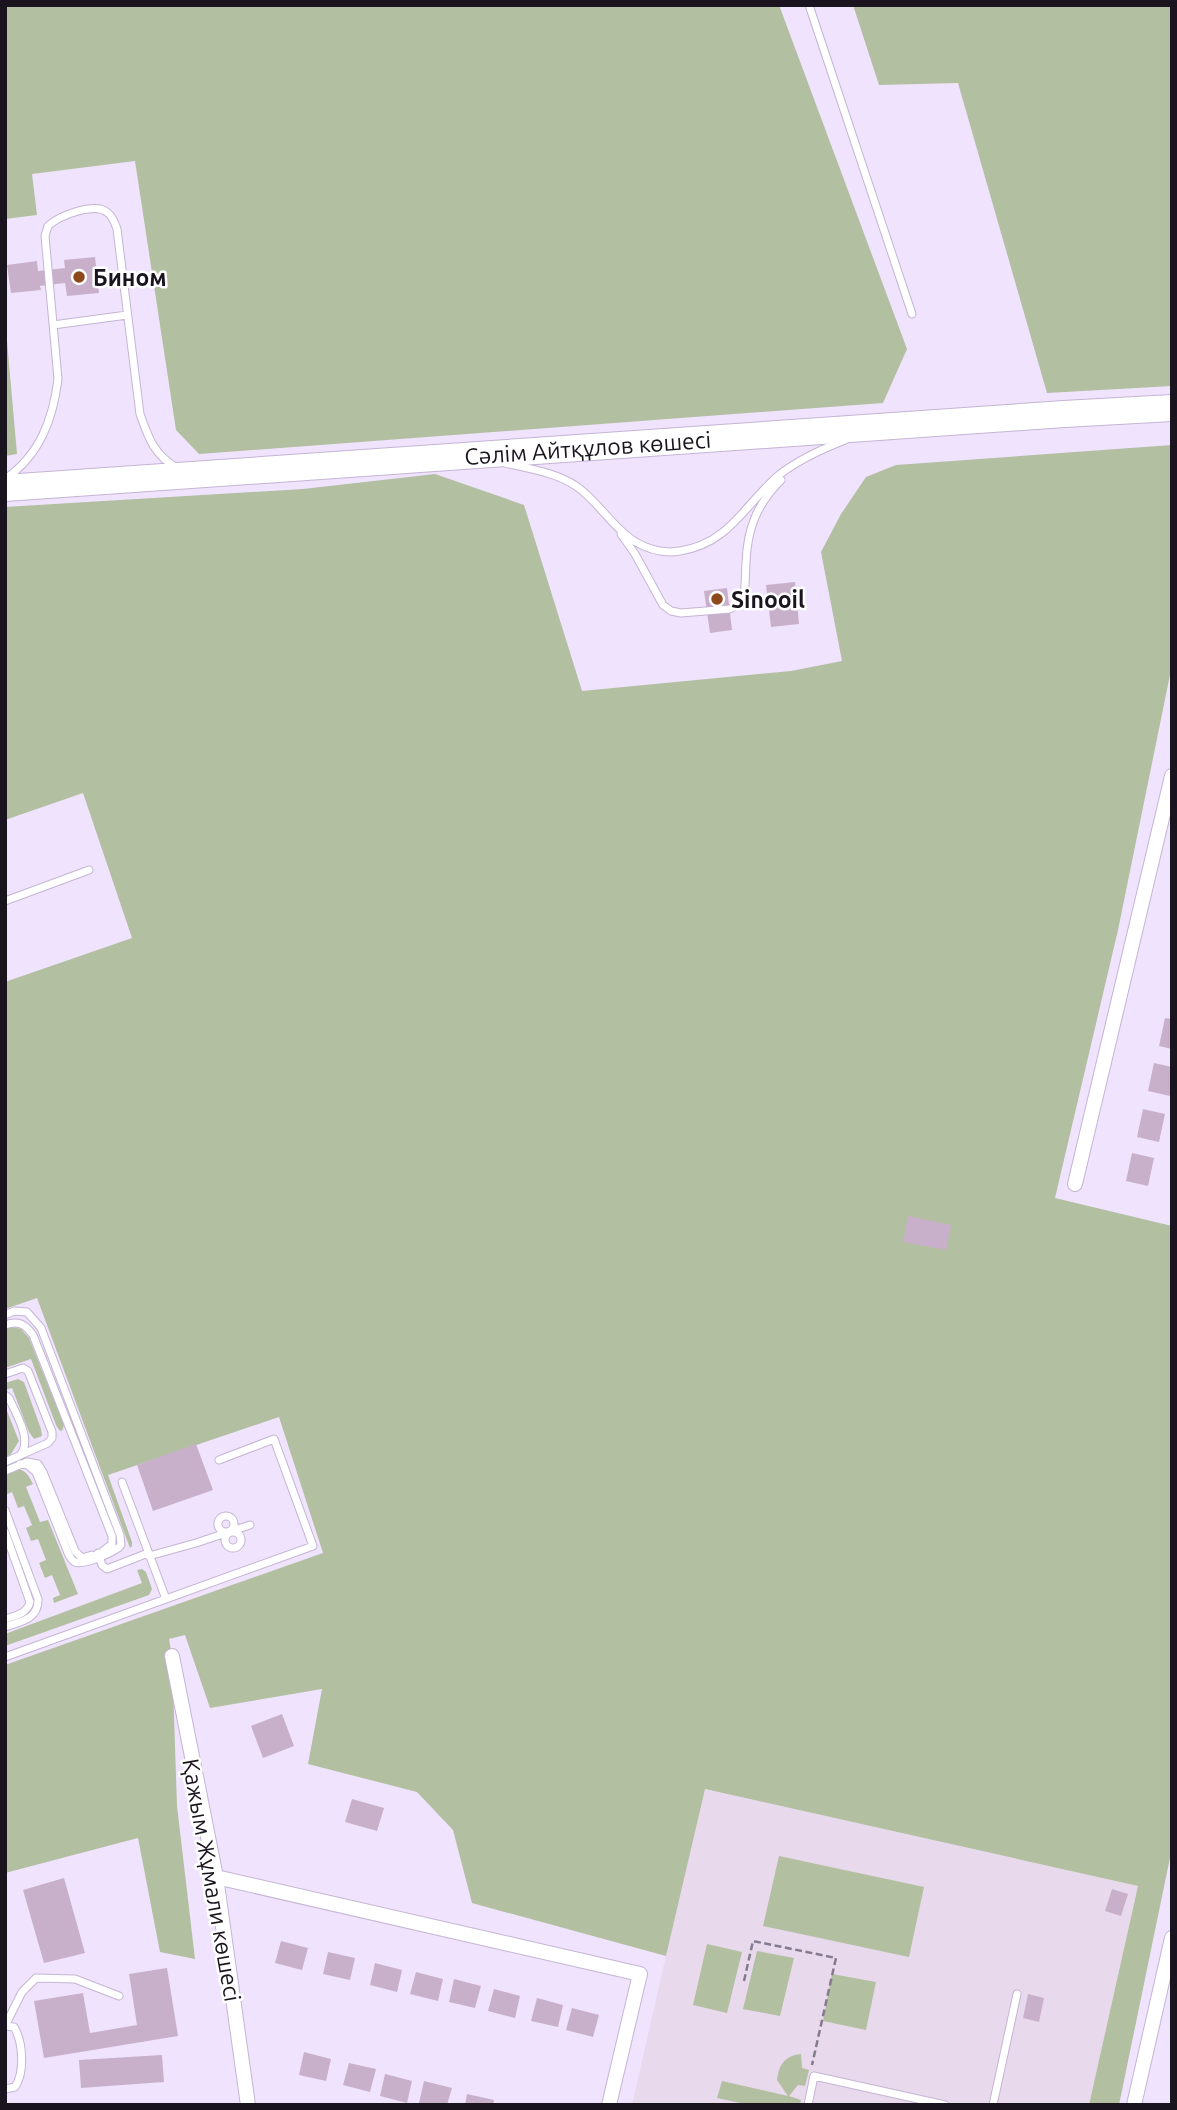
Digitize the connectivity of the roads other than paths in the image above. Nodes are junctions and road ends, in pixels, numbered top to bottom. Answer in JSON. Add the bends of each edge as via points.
{"nodes":[{"id":1,"x":810,"y":5,"type":"edge"},
{"id":2,"x":912,"y":314,"type":"dead end"},
{"id":3,"x":127,"y":315,"type":"junction"},
{"id":4,"x":53,"y":326,"type":"junction"},
{"id":5,"x":1172,"y":408,"type":"edge"},
{"id":6,"x":900,"y":425,"type":"junction"},
{"id":7,"x":810,"y":454,"type":"junction"},
{"id":8,"x":470,"y":456,"type":"junction"},
{"id":9,"x":198,"y":475,"type":"junction"},
{"id":10,"x":5,"y":479,"type":"edge"},
{"id":11,"x":5,"y":488,"type":"edge"},
{"id":12,"x":616,"y":527,"type":"junction"},
{"id":13,"x":1172,"y":776,"type":"edge"},
{"id":14,"x":1170,"y":791,"type":"edge"},
{"id":15,"x":89,"y":870,"type":"dead end"},
{"id":16,"x":5,"y":901,"type":"edge"},
{"id":17,"x":1074,"y":1184,"type":"dead end"},
{"id":18,"x":5,"y":1315,"type":"edge"},
{"id":19,"x":5,"y":1325,"type":"edge"},
{"id":20,"x":5,"y":1374,"type":"edge"},
{"id":21,"x":5,"y":1395,"type":"edge"},
{"id":22,"x":20,"y":1460,"type":"junction"},
{"id":23,"x":219,"y":1460,"type":"dead end"},
{"id":24,"x":5,"y":1462,"type":"edge"},
{"id":25,"x":5,"y":1471,"type":"edge"},
{"id":26,"x":121,"y":1482,"type":"dead end"},
{"id":27,"x":5,"y":1510,"type":"edge"},
{"id":28,"x":250,"y":1525,"type":"dead end"},
{"id":29,"x":5,"y":1532,"type":"edge"},
{"id":30,"x":149,"y":1554,"type":"junction"},
{"id":31,"x":98,"y":1555,"type":"junction"},
{"id":32,"x":166,"y":1599,"type":"junction"},
{"id":33,"x":5,"y":1619,"type":"edge"},
{"id":34,"x":5,"y":1627,"type":"edge"},
{"id":35,"x":172,"y":1656,"type":"dead end"},
{"id":36,"x":5,"y":1657,"type":"edge"},
{"id":37,"x":216,"y":1877,"type":"junction"},
{"id":38,"x":1172,"y":1938,"type":"edge"},
{"id":39,"x":1017,"y":1994,"type":"dead end"},
{"id":40,"x":119,"y":1996,"type":"dead end"},
{"id":41,"x":5,"y":2026,"type":"edge"},
{"id":42,"x":5,"y":2089,"type":"edge"},
{"id":43,"x":248,"y":2105,"type":"edge"},
{"id":44,"x":609,"y":2105,"type":"edge"},
{"id":45,"x":808,"y":2105,"type":"edge"},
{"id":46,"x":945,"y":2105,"type":"edge"},
{"id":47,"x":993,"y":2105,"type":"edge"},
{"id":48,"x":1135,"y":2105,"type":"edge"}],
"edges":[{"from":1,"to":2,"type":"lane"},
{"from":3,"to":4,"type":"lane"},
{"from":3,"to":4,"type":"lane","via":[[117,229],[109,214],[92,209],[64,216],[48,226]]},
{"from":3,"to":9,"type":"lane","via":[[140,414],[149,440],[169,463]]},
{"from":4,"to":10,"type":"lane","via":[[58,379],[53,411],[35,451]]},
{"from":5,"to":6,"type":"highway","name":"Сәлім Айтқұлов көшесі"},
{"from":6,"to":7,"type":"lane"},
{"from":6,"to":8,"type":"highway","name":"Сәлім Айтқұлов көшесі"},
{"from":7,"to":12,"type":"lane","via":[[761,491],[723,534],[698,548],[669,553],[648,549]]},
{"from":7,"to":12,"type":"lane","via":[[768,492],[758,508],[747,539],[743,601],[730,609],[671,611]]},
{"from":8,"to":9,"type":"highway","name":"Сәлім Айтқұлов көшесі"},
{"from":8,"to":12,"type":"lane","via":[[555,475],[577,487]]},
{"from":9,"to":11,"type":"highway","name":"Сәлім Айтқұлов көшесі"},
{"from":13,"to":14,"type":"street"},
{"from":14,"to":17,"type":"street"},
{"from":15,"to":16,"type":"lane"},
{"from":18,"to":31,"type":"lane","via":[[27,1312],[41,1328],[120,1535],[118,1548]]},
{"from":19,"to":31,"type":"lane","via":[[18,1322],[33,1335],[112,1536],[110,1547]]},
{"from":20,"to":22,"type":"lane","via":[[23,1368],[28,1371],[52,1432],[48,1443]]},
{"from":21,"to":22,"type":"lane","via":[[26,1439]]},
{"from":22,"to":24,"type":"lane"},
{"from":22,"to":25,"type":"lane"},
{"from":22,"to":31,"type":"lane","via":[[36,1472],[71,1558],[80,1563]]},
{"from":23,"to":32,"type":"lane","via":[[274,1439],[313,1546]]},
{"from":26,"to":30,"type":"lane"},
{"from":27,"to":34,"type":"lane","via":[[38,1605],[29,1618]]},
{"from":28,"to":30,"type":"lane"},
{"from":29,"to":33,"type":"lane","via":[[30,1602],[22,1613]]},
{"from":30,"to":31,"type":"lane","via":[[107,1569]]},
{"from":30,"to":32,"type":"lane"},
{"from":32,"to":36,"type":"lane"},
{"from":35,"to":37,"type":"street","name":"Қажым Жұмали көшесі"},
{"from":37,"to":43,"type":"street","name":"Қажым Жұмали көшесі"},
{"from":37,"to":44,"type":"street","via":[[640,1974]]},
{"from":38,"to":48,"type":"street"},
{"from":39,"to":47,"type":"lane"},
{"from":40,"to":41,"type":"lane","via":[[75,1979],[36,1978],[22,1992]]},
{"from":41,"to":42,"type":"lane","via":[[14,2027],[18,2035],[21,2068],[15,2087]]},
{"from":45,"to":46,"type":"lane","via":[[814,2076]]}]}
